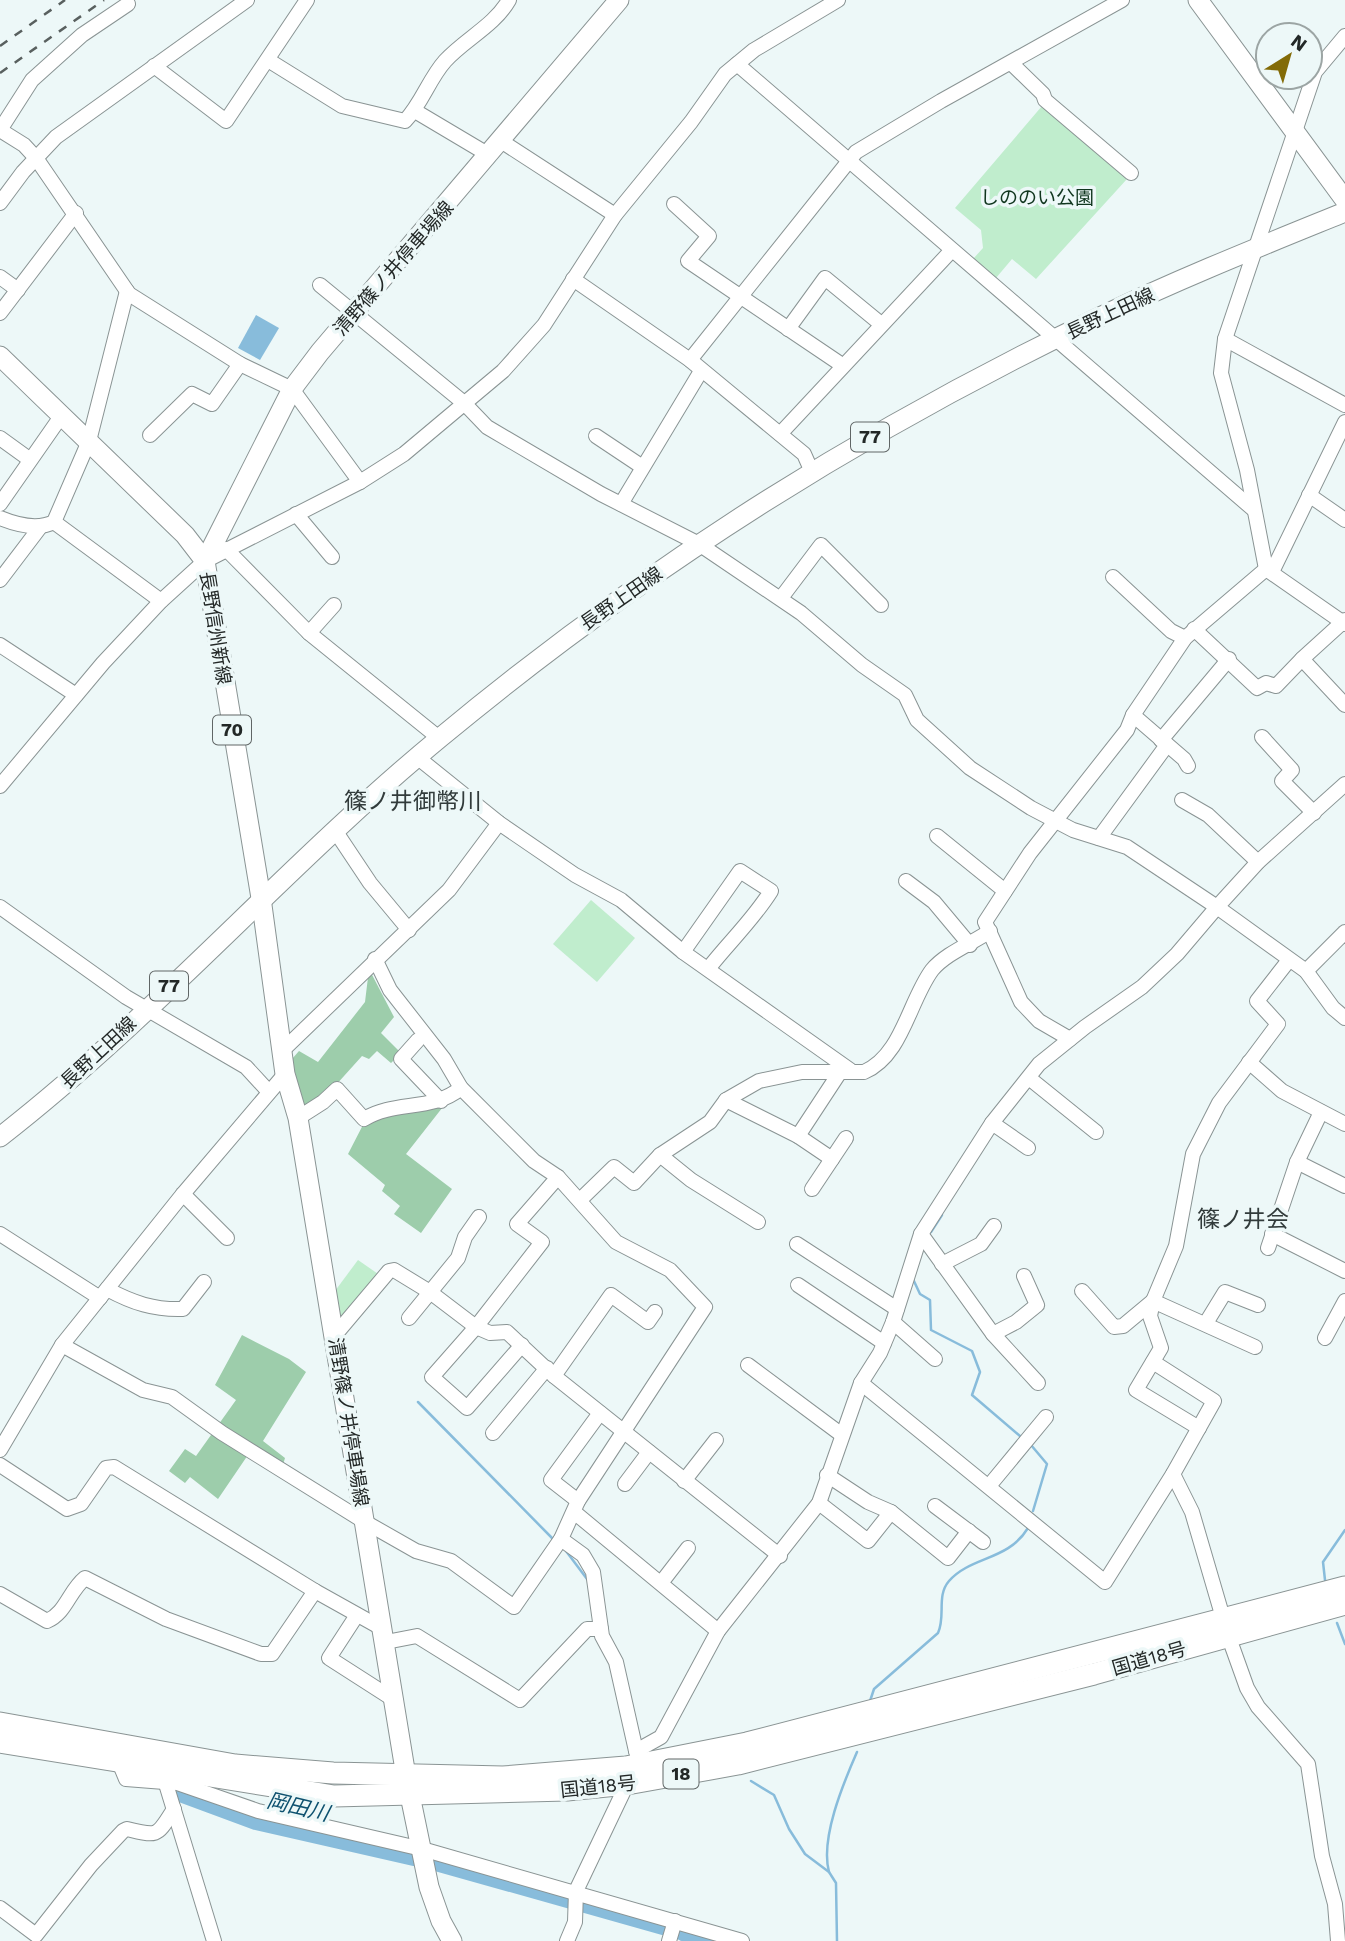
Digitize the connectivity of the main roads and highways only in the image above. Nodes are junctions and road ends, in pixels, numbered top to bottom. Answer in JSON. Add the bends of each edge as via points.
{"nodes":[{"id":1,"x":619,"y":0,"type":"edge"},
{"id":2,"x":1198,"y":0,"type":"edge"},
{"id":3,"x":1345,"y":200,"type":"edge"},
{"id":4,"x":1345,"y":212,"type":"edge"},
{"id":5,"x":0,"y":356,"type":"edge"},
{"id":6,"x":205,"y":561,"type":"junction"},
{"id":7,"x":261,"y":898,"type":"junction"},
{"id":8,"x":0,"y":1137,"type":"edge"},
{"id":9,"x":1345,"y":1587,"type":"edge"},
{"id":10,"x":1345,"y":1604,"type":"edge"},
{"id":11,"x":1226,"y":1626,"type":"junction"},
{"id":12,"x":0,"y":1723,"type":"edge"},
{"id":13,"x":0,"y":1742,"type":"edge"},
{"id":14,"x":409,"y":1785,"type":"junction"},
{"id":15,"x":452,"y":1941,"type":"edge"}],
"edges":[{"from":1,"to":6,"type":"main road","name":"清野篠ノ井停車場線","via":[[292,389]]},
{"from":2,"to":3,"type":"main road"},
{"from":4,"to":7,"type":"main road","name":"長野上田線","number":"77","via":[[1055,339],[812,472],[574,631],[439,738]]},
{"from":5,"to":6,"type":"main road","name":"長野信州新線","number":"70","via":[[185,535]]},
{"from":6,"to":7,"type":"main road","name":"長野信州新線","number":"70"},
{"from":7,"to":8,"type":"main road","name":"長野上田線","number":"77","via":[[92,1060]]},
{"from":7,"to":14,"type":"main road","name":"清野篠ノ井停車場線","via":[[285,1074],[298,1118]]},
{"from":9,"to":11,"type":"highway","name":"国道18号","number":"18"},
{"from":10,"to":11,"type":"highway","name":"国道18号","number":"18"},
{"from":11,"to":14,"type":"highway","name":"国道18号","number":"18","via":[[747,1743],[503,1777]]},
{"from":11,"to":14,"type":"highway","name":"国道18号","number":"18","via":[[1094,1674],[765,1757],[626,1784],[567,1790]]},
{"from":12,"to":14,"type":"highway","name":"国道18号","number":"18","via":[[235,1765]]},
{"from":13,"to":14,"type":"highway","name":"国道18号","number":"18","via":[[334,1796]]},
{"from":14,"to":15,"type":"main road","name":"清野篠ノ井停車場線","via":[[429,1887]]}]}
